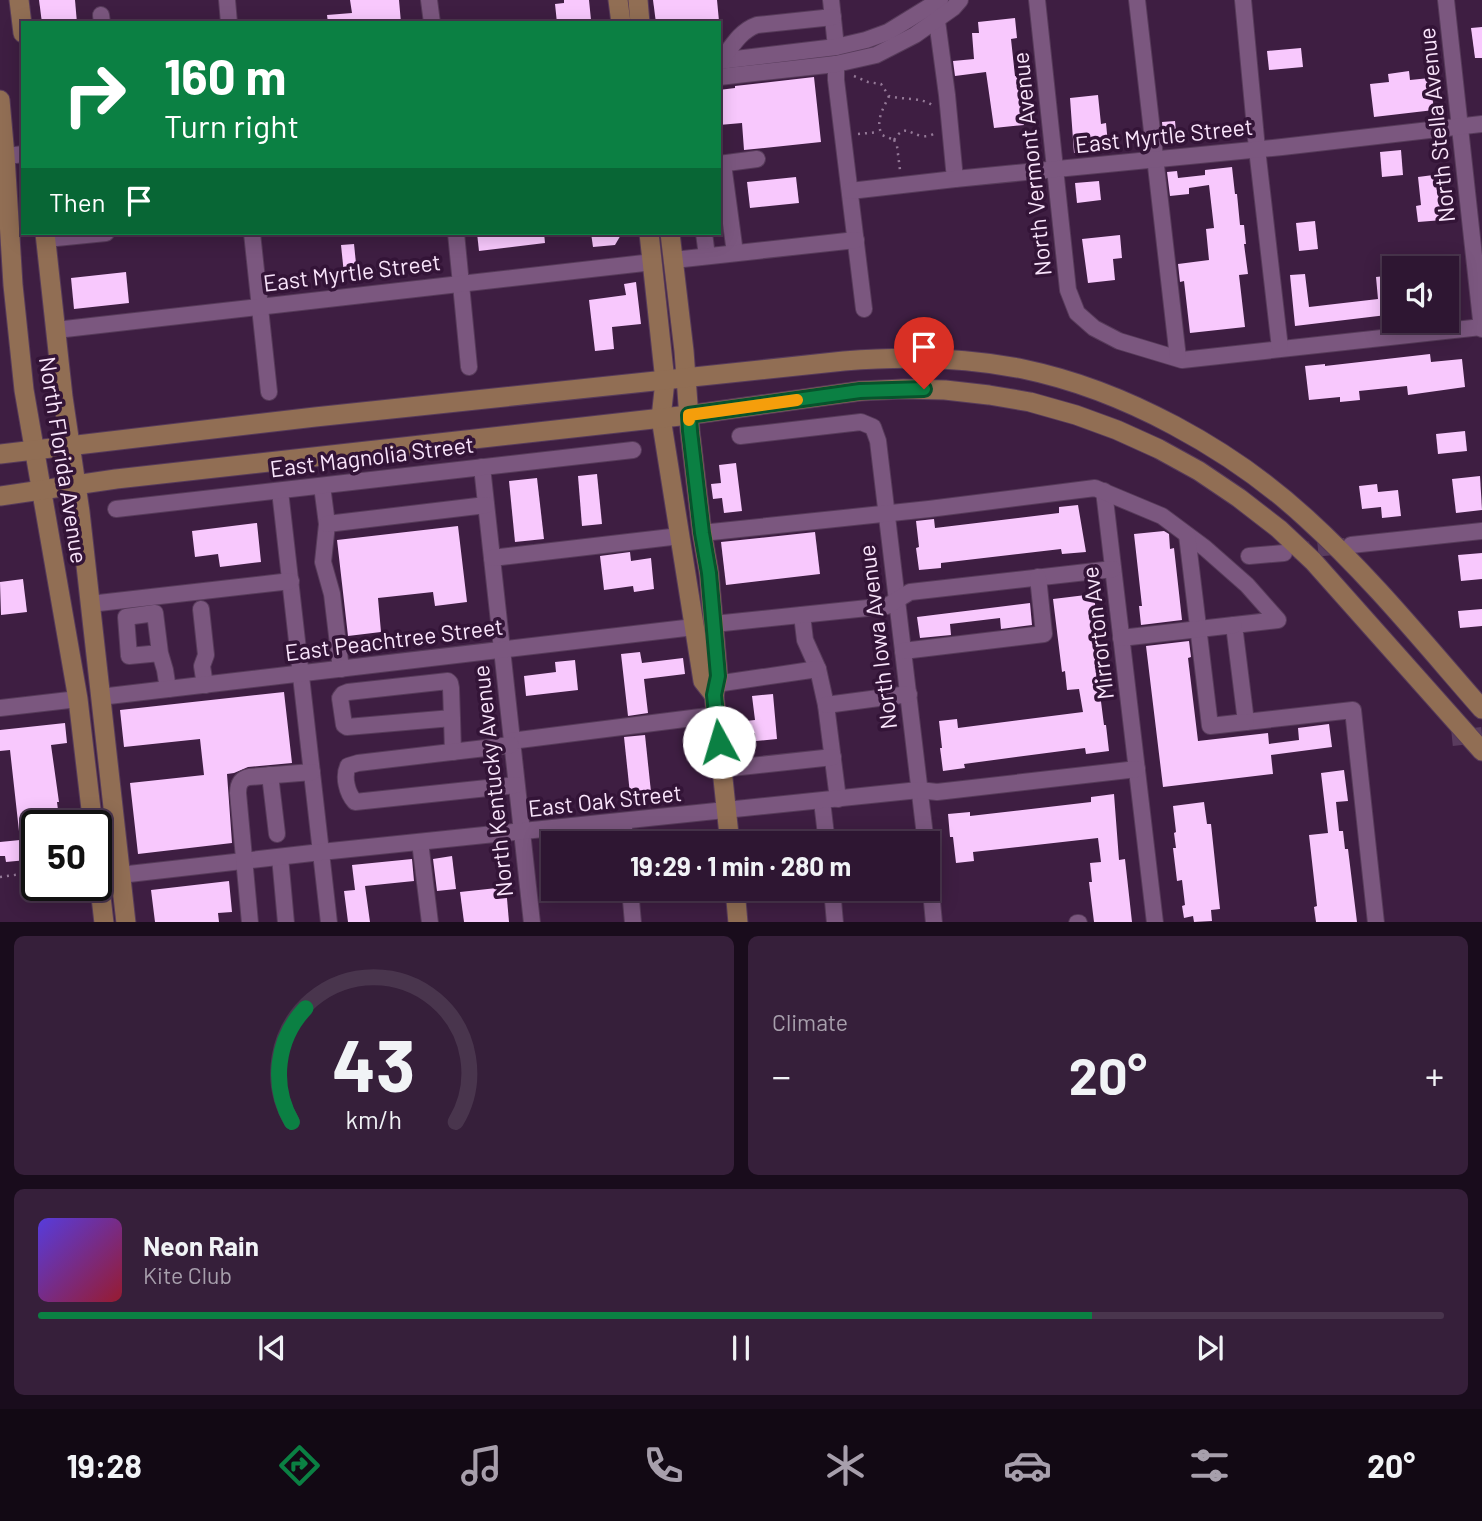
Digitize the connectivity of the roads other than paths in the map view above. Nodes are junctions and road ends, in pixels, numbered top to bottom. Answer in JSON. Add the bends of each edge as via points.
{"nodes":[{"id":1,"x":19,"y":0,"type":"edge"},
{"id":2,"x":227,"y":0,"type":"edge"},
{"id":3,"x":429,"y":0,"type":"edge"},
{"id":4,"x":618,"y":0,"type":"edge"},
{"id":5,"x":638,"y":0,"type":"edge"},
{"id":6,"x":831,"y":0,"type":"edge"},
{"id":7,"x":940,"y":0,"type":"edge"},
{"id":8,"x":960,"y":0,"type":"edge"},
{"id":9,"x":1037,"y":0,"type":"edge"},
{"id":10,"x":1137,"y":0,"type":"edge"},
{"id":11,"x":1243,"y":0,"type":"edge"},
{"id":12,"x":1446,"y":0,"type":"edge"},
{"id":13,"x":833,"y":17,"type":"junction"},
{"id":14,"x":937,"y":20,"type":"junction"},
{"id":15,"x":22,"y":21,"type":"edge"},
{"id":16,"x":229,"y":21,"type":"edge"},
{"id":17,"x":432,"y":21,"type":"edge"},
{"id":18,"x":621,"y":21,"type":"edge"},
{"id":19,"x":640,"y":21,"type":"edge"},
{"id":20,"x":836,"y":55,"type":"junction"},
{"id":21,"x":721,"y":64,"type":"edge"},
{"id":22,"x":721,"y":66,"type":"edge"},
{"id":23,"x":0,"y":100,"type":"edge"},
{"id":24,"x":1482,"y":124,"type":"edge"},
{"id":25,"x":1461,"y":126,"type":"junction"},
{"id":26,"x":1257,"y":149,"type":"junction"},
{"id":27,"x":9,"y":156,"type":"edge"},
{"id":28,"x":757,"y":159,"type":"dead end"},
{"id":29,"x":1154,"y":160,"type":"junction"},
{"id":30,"x":721,"y":164,"type":"edge"},
{"id":31,"x":1055,"y":170,"type":"junction"},
{"id":32,"x":955,"y":179,"type":"junction"},
{"id":33,"x":850,"y":191,"type":"junction"},
{"id":34,"x":66,"y":235,"type":"edge"},
{"id":35,"x":252,"y":235,"type":"edge"},
{"id":36,"x":456,"y":235,"type":"edge"},
{"id":37,"x":649,"y":235,"type":"edge"},
{"id":38,"x":670,"y":235,"type":"edge"},
{"id":39,"x":704,"y":235,"type":"edge"},
{"id":40,"x":46,"y":236,"type":"edge"},
{"id":41,"x":856,"y":240,"type":"junction"},
{"id":42,"x":735,"y":253,"type":"junction"},
{"id":43,"x":708,"y":257,"type":"junction"},
{"id":44,"x":674,"y":259,"type":"junction"},
{"id":45,"x":653,"y":262,"type":"junction"},
{"id":46,"x":461,"y":284,"type":"junction"},
{"id":47,"x":260,"y":307,"type":"junction"},
{"id":48,"x":864,"y":309,"type":"dead end"},
{"id":49,"x":1482,"y":328,"type":"edge"},
{"id":50,"x":56,"y":330,"type":"junction"},
{"id":51,"x":1280,"y":348,"type":"junction"},
{"id":52,"x":1178,"y":358,"type":"junction"},
{"id":53,"x":469,"y":367,"type":"dead end"},
{"id":54,"x":687,"y":379,"type":"junction"},
{"id":55,"x":665,"y":381,"type":"junction"},
{"id":56,"x":269,"y":392,"type":"dead end"},
{"id":57,"x":689,"y":415,"type":"junction"},
{"id":58,"x":661,"y":418,"type":"junction"},
{"id":59,"x":740,"y":436,"type":"dead end"},
{"id":60,"x":70,"y":446,"type":"junction"},
{"id":61,"x":34,"y":450,"type":"junction"},
{"id":62,"x":633,"y":450,"type":"dead end"},
{"id":63,"x":0,"y":454,"type":"edge"},
{"id":64,"x":482,"y":467,"type":"junction"},
{"id":65,"x":76,"y":485,"type":"junction"},
{"id":66,"x":322,"y":486,"type":"junction"},
{"id":67,"x":42,"y":490,"type":"junction"},
{"id":68,"x":280,"y":491,"type":"junction"},
{"id":69,"x":1104,"y":491,"type":"junction"},
{"id":70,"x":0,"y":496,"type":"edge"},
{"id":71,"x":486,"y":505,"type":"junction"},
{"id":72,"x":116,"y":509,"type":"dead end"},
{"id":73,"x":886,"y":514,"type":"junction"},
{"id":74,"x":327,"y":524,"type":"junction"},
{"id":75,"x":1482,"y":531,"type":"edge"},
{"id":76,"x":702,"y":533,"type":"junction"},
{"id":77,"x":1187,"y":535,"type":"junction"},
{"id":78,"x":680,"y":537,"type":"junction"},
{"id":79,"x":1351,"y":545,"type":"tunnel mouth"},
{"id":80,"x":1283,"y":553,"type":"tunnel mouth"},
{"id":81,"x":1249,"y":556,"type":"dead end"},
{"id":82,"x":492,"y":558,"type":"junction"},
{"id":83,"x":1113,"y":569,"type":"junction"},
{"id":84,"x":1038,"y":578,"type":"junction"},
{"id":85,"x":290,"y":581,"type":"junction"},
{"id":86,"x":897,"y":600,"type":"junction"},
{"id":87,"x":90,"y":604,"type":"junction"},
{"id":88,"x":201,"y":609,"type":"dead end"},
{"id":89,"x":802,"y":615,"type":"junction"},
{"id":90,"x":714,"y":624,"type":"junction"},
{"id":91,"x":1234,"y":625,"type":"junction"},
{"id":92,"x":694,"y":627,"type":"junction"},
{"id":93,"x":1199,"y":629,"type":"junction"},
{"id":94,"x":1121,"y":638,"type":"junction"},
{"id":95,"x":502,"y":650,"type":"junction"},
{"id":96,"x":903,"y":651,"type":"junction"},
{"id":97,"x":160,"y":653,"type":"dead end"},
{"id":98,"x":341,"y":668,"type":"junction"},
{"id":99,"x":818,"y":669,"type":"junction"},
{"id":100,"x":300,"y":673,"type":"junction"},
{"id":101,"x":205,"y":685,"type":"junction"},
{"id":102,"x":168,"y":689,"type":"junction"},
{"id":103,"x":715,"y":690,"type":"junction"},
{"id":104,"x":909,"y":694,"type":"junction"},
{"id":105,"x":100,"y":697,"type":"junction"},
{"id":106,"x":78,"y":699,"type":"junction"},
{"id":107,"x":825,"y":705,"type":"junction"},
{"id":108,"x":0,"y":708,"type":"edge"},
{"id":109,"x":1482,"y":709,"type":"edge"},
{"id":110,"x":716,"y":715,"type":"junction"},
{"id":111,"x":452,"y":718,"type":"junction"},
{"id":112,"x":1246,"y":722,"type":"junction"},
{"id":113,"x":511,"y":743,"type":"junction"},
{"id":114,"x":1482,"y":751,"type":"edge"},
{"id":115,"x":453,"y":752,"type":"junction"},
{"id":116,"x":832,"y":757,"type":"junction"},
{"id":117,"x":722,"y":769,"type":"junction"},
{"id":118,"x":1137,"y":769,"type":"junction"},
{"id":119,"x":312,"y":772,"type":"junction"},
{"id":120,"x":270,"y":775,"type":"junction"},
{"id":121,"x":516,"y":785,"type":"junction"},
{"id":122,"x":919,"y":790,"type":"junction"},
{"id":123,"x":89,"y":791,"type":"junction"},
{"id":124,"x":830,"y":800,"type":"junction"},
{"id":125,"x":91,"y":810,"type":"edge"},
{"id":126,"x":727,"y":811,"type":"junction"},
{"id":127,"x":623,"y":821,"type":"junction"},
{"id":128,"x":624,"y":831,"type":"edge"},
{"id":129,"x":729,"y":831,"type":"edge"},
{"id":130,"x":828,"y":831,"type":"edge"},
{"id":131,"x":924,"y":831,"type":"edge"},
{"id":132,"x":521,"y":832,"type":"junction"},
{"id":133,"x":277,"y":834,"type":"dead end"},
{"id":134,"x":420,"y":842,"type":"junction"},
{"id":135,"x":321,"y":852,"type":"junction"},
{"id":136,"x":280,"y":856,"type":"junction"},
{"id":137,"x":244,"y":861,"type":"junction"},
{"id":138,"x":120,"y":875,"type":"junction"},
{"id":139,"x":102,"y":901,"type":"edge"},
{"id":140,"x":631,"y":901,"type":"edge"},
{"id":141,"x":736,"y":901,"type":"edge"},
{"id":142,"x":833,"y":901,"type":"edge"},
{"id":143,"x":932,"y":901,"type":"edge"},
{"id":144,"x":104,"y":922,"type":"edge"},
{"id":145,"x":126,"y":922,"type":"edge"},
{"id":146,"x":250,"y":922,"type":"edge"},
{"id":147,"x":286,"y":922,"type":"edge"},
{"id":148,"x":329,"y":922,"type":"edge"},
{"id":149,"x":430,"y":922,"type":"edge"},
{"id":150,"x":531,"y":922,"type":"edge"},
{"id":151,"x":633,"y":922,"type":"edge"},
{"id":152,"x":738,"y":922,"type":"edge"},
{"id":153,"x":835,"y":922,"type":"edge"},
{"id":154,"x":934,"y":922,"type":"edge"},
{"id":155,"x":1155,"y":922,"type":"edge"},
{"id":156,"x":1376,"y":922,"type":"edge"}],
"edges":[{"from":1,"to":15,"type":"main road"},
{"from":2,"to":16,"type":"street"},
{"from":3,"to":17,"type":"street"},
{"from":4,"to":18,"type":"main road"},
{"from":5,"to":19,"type":"main road"},
{"from":6,"to":13,"type":"street"},
{"from":7,"to":20,"type":"street","via":[[888,32]]},
{"from":8,"to":14,"type":"street"},
{"from":9,"to":31,"type":"street","name":"North Vermont Avenue"},
{"from":10,"to":29,"type":"street"},
{"from":11,"to":26,"type":"street"},
{"from":12,"to":25,"type":"street","name":"North Stella Avenue"},
{"from":13,"to":20,"type":"street"},
{"from":13,"to":21,"type":"street","via":[[748,28]]},
{"from":14,"to":20,"type":"street","via":[[876,55]]},
{"from":14,"to":32,"type":"street"},
{"from":20,"to":22,"type":"street"},
{"from":20,"to":33,"type":"street"},
{"from":23,"to":27,"type":"main road","name":"North Florida Avenue"},
{"from":24,"to":25,"type":"street","name":"East Myrtle Street"},
{"from":25,"to":26,"type":"street","name":"East Myrtle Street"},
{"from":25,"to":49,"type":"street","name":"North Stella Avenue"},
{"from":26,"to":29,"type":"street","name":"East Myrtle Street"},
{"from":26,"to":51,"type":"street"},
{"from":27,"to":61,"type":"main road","name":"North Florida Avenue","via":[[19,346]]},
{"from":28,"to":30,"type":"street"},
{"from":29,"to":31,"type":"street","name":"East Myrtle Street"},
{"from":29,"to":52,"type":"street"},
{"from":30,"to":42,"type":"street"},
{"from":31,"to":32,"type":"street","name":"East Myrtle Street"},
{"from":31,"to":52,"type":"street","name":"North Vermont Avenue","via":[[1068,290],[1077,313],[1119,341]]},
{"from":32,"to":33,"type":"street","name":"East Myrtle Street"},
{"from":33,"to":41,"type":"street"},
{"from":34,"to":40,"type":"street"},
{"from":35,"to":47,"type":"street"},
{"from":36,"to":46,"type":"street"},
{"from":37,"to":45,"type":"main road"},
{"from":38,"to":44,"type":"main road"},
{"from":39,"to":43,"type":"street"},
{"from":40,"to":50,"type":"main road","name":"North Florida Avenue"},
{"from":41,"to":42,"type":"street"},
{"from":41,"to":48,"type":"street"},
{"from":42,"to":43,"type":"street"},
{"from":43,"to":44,"type":"street"},
{"from":44,"to":54,"type":"main road"},
{"from":45,"to":46,"type":"street","name":"East Myrtle Street"},
{"from":45,"to":55,"type":"main road"},
{"from":46,"to":47,"type":"street","name":"East Myrtle Street"},
{"from":46,"to":53,"type":"street"},
{"from":47,"to":50,"type":"street","name":"East Myrtle Street"},
{"from":47,"to":56,"type":"street"},
{"from":49,"to":51,"type":"street"},
{"from":50,"to":60,"type":"main road","name":"North Florida Avenue"},
{"from":51,"to":52,"type":"street"},
{"from":54,"to":55,"type":"main road"},
{"from":54,"to":57,"type":"main road"},
{"from":54,"to":109,"type":"main road","via":[[878,358],[945,359],[1023,369],[1108,396],[1192,435],[1269,486],[1336,546]]},
{"from":55,"to":58,"type":"main road"},
{"from":55,"to":60,"type":"main road"},
{"from":57,"to":58,"type":"main road"},
{"from":57,"to":76,"type":"main road"},
{"from":57,"to":114,"type":"main road","via":[[903,389],[1030,402],[1117,430],[1199,471],[1279,529]]},
{"from":58,"to":65,"type":"main road"},
{"from":58,"to":78,"type":"main road"},
{"from":59,"to":73,"type":"street","name":"North Iowa Avenue","via":[[861,422],[873,427]]},
{"from":60,"to":61,"type":"main road"},
{"from":60,"to":65,"type":"main road","name":"North Florida Avenue"},
{"from":61,"to":63,"type":"main road"},
{"from":61,"to":67,"type":"main road","name":"North Florida Avenue"},
{"from":62,"to":64,"type":"street","name":"East Magnolia Street"},
{"from":64,"to":66,"type":"street","name":"East Magnolia Street"},
{"from":64,"to":71,"type":"street","name":"North Kentucky Avenue"},
{"from":65,"to":67,"type":"main road"},
{"from":65,"to":87,"type":"main road","name":"North Florida Avenue"},
{"from":66,"to":68,"type":"street","name":"East Magnolia Street"},
{"from":66,"to":74,"type":"street"},
{"from":67,"to":70,"type":"main road"},
{"from":67,"to":106,"type":"main road","name":"North Florida Avenue"},
{"from":68,"to":72,"type":"street","name":"East Magnolia Street"},
{"from":68,"to":85,"type":"street"},
{"from":69,"to":73,"type":"street","via":[[1082,489]]},
{"from":69,"to":77,"type":"street","via":[[1162,516]]},
{"from":69,"to":83,"type":"street","name":"Mirrorton Ave"},
{"from":71,"to":74,"type":"street"},
{"from":71,"to":82,"type":"street","name":"North Kentucky Avenue"},
{"from":73,"to":76,"type":"street"},
{"from":73,"to":86,"type":"street","name":"North Iowa Avenue"},
{"from":74,"to":98,"type":"street","via":[[323,562],[332,594]]},
{"from":75,"to":79,"type":"street"},
{"from":76,"to":90,"type":"main road"},
{"from":77,"to":91,"type":"street","via":[[1247,585],[1278,620]]},
{"from":77,"to":93,"type":"street"},
{"from":78,"to":82,"type":"street"},
{"from":78,"to":92,"type":"main road"},
{"from":80,"to":81,"type":"street"},
{"from":82,"to":95,"type":"street","name":"North Kentucky Avenue"},
{"from":83,"to":84,"type":"street"},
{"from":83,"to":94,"type":"street","name":"Mirrorton Ave"},
{"from":84,"to":86,"type":"street","via":[[910,592]]},
{"from":84,"to":96,"type":"street","via":[[1044,634]]},
{"from":85,"to":87,"type":"street"},
{"from":85,"to":100,"type":"street"},
{"from":86,"to":89,"type":"street","via":[[887,606]]},
{"from":86,"to":96,"type":"street","name":"North Iowa Avenue"},
{"from":87,"to":105,"type":"main road","name":"North Florida Avenue"},
{"from":88,"to":101,"type":"street"},
{"from":89,"to":90,"type":"street"},
{"from":89,"to":99,"type":"street","via":[[805,640]]},
{"from":90,"to":103,"type":"main road"},
{"from":91,"to":93,"type":"street"},
{"from":91,"to":112,"type":"street"},
{"from":92,"to":95,"type":"street","name":"East Peachtree Street"},
{"from":92,"to":103,"type":"main road","via":[[703,681]]},
{"from":93,"to":94,"type":"street"},
{"from":93,"to":112,"type":"street","via":[[1210,726]]},
{"from":94,"to":118,"type":"street","name":"Mirrorton Ave"},
{"from":95,"to":98,"type":"street","name":"East Peachtree Street"},
{"from":95,"to":113,"type":"street","name":"North Kentucky Avenue"},
{"from":96,"to":104,"type":"street","name":"North Iowa Avenue"},
{"from":97,"to":102,"type":"street"},
{"from":98,"to":100,"type":"street","name":"East Peachtree Street"},
{"from":99,"to":103,"type":"street"},
{"from":99,"to":107,"type":"street"},
{"from":100,"to":101,"type":"street","name":"East Peachtree Street"},
{"from":100,"to":119,"type":"street"},
{"from":101,"to":102,"type":"street","name":"East Peachtree Street"},
{"from":102,"to":105,"type":"street","name":"East Peachtree Street"},
{"from":103,"to":110,"type":"main road"},
{"from":104,"to":107,"type":"street"},
{"from":104,"to":122,"type":"street","name":"North Iowa Avenue"},
{"from":105,"to":138,"type":"main road","name":"North Florida Avenue"},
{"from":106,"to":108,"type":"street"},
{"from":106,"to":123,"type":"main road","name":"North Florida Avenue"},
{"from":107,"to":116,"type":"street"},
{"from":110,"to":113,"type":"street"},
{"from":110,"to":117,"type":"main road"},
{"from":111,"to":111,"type":"street","via":[[347,727],[340,698],[348,692],[448,681]]},
{"from":111,"to":115,"type":"street"},
{"from":112,"to":156,"type":"street","via":[[1353,710]]},
{"from":113,"to":115,"type":"street"},
{"from":113,"to":121,"type":"street","name":"North Kentucky Avenue"},
{"from":115,"to":121,"type":"street","via":[[348,766],[349,795],[355,802]]},
{"from":116,"to":117,"type":"street"},
{"from":116,"to":124,"type":"street"},
{"from":117,"to":126,"type":"main road"},
{"from":118,"to":122,"type":"street","name":"East Oak Street","via":[[937,792]]},
{"from":118,"to":155,"type":"street","name":"Mirrorton Ave"},
{"from":119,"to":120,"type":"street"},
{"from":119,"to":135,"type":"street"},
{"from":120,"to":133,"type":"street"},
{"from":120,"to":137,"type":"street","via":[[239,783]]},
{"from":121,"to":132,"type":"street","name":"North Kentucky Avenue"},
{"from":122,"to":124,"type":"street","name":"East Oak Street"},
{"from":122,"to":131,"type":"street","name":"North Iowa Avenue"},
{"from":123,"to":125,"type":"main road","name":"North Florida Avenue"},
{"from":123,"to":138,"type":"main road","via":[[104,816],[114,871]]},
{"from":124,"to":126,"type":"street","name":"East Oak Street"},
{"from":124,"to":130,"type":"street"},
{"from":126,"to":127,"type":"street","name":"East Oak Street"},
{"from":126,"to":129,"type":"main road"},
{"from":127,"to":128,"type":"street"},
{"from":127,"to":132,"type":"street","name":"East Oak Street"},
{"from":132,"to":134,"type":"street","name":"East Oak Street"},
{"from":132,"to":150,"type":"street","name":"North Kentucky Avenue"},
{"from":134,"to":135,"type":"street","name":"East Oak Street"},
{"from":134,"to":149,"type":"street"},
{"from":135,"to":136,"type":"street","name":"East Oak Street"},
{"from":135,"to":148,"type":"street"},
{"from":136,"to":137,"type":"street","name":"East Oak Street"},
{"from":136,"to":147,"type":"street"},
{"from":137,"to":138,"type":"street","name":"East Oak Street"},
{"from":137,"to":146,"type":"street"},
{"from":138,"to":145,"type":"main road","name":"North Florida Avenue"},
{"from":139,"to":144,"type":"main road"},
{"from":140,"to":151,"type":"street"},
{"from":141,"to":152,"type":"main road"},
{"from":142,"to":153,"type":"street"},
{"from":143,"to":154,"type":"street"}]}
